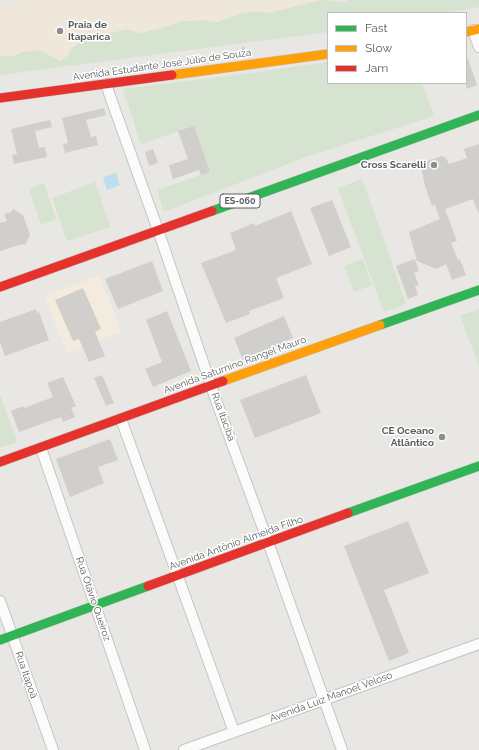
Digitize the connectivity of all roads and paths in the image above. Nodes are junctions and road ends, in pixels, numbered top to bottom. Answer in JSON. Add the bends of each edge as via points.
{"nodes":[{"id":1,"x":473,"y":30,"type":"edge"},
{"id":2,"x":479,"y":47,"type":"edge"},
{"id":3,"x":327,"y":54,"type":"edge"},
{"id":4,"x":106,"y":84,"type":"junction"},
{"id":5,"x":0,"y":98,"type":"edge"},
{"id":6,"x":479,"y":116,"type":"edge"},
{"id":7,"x":158,"y":230,"type":"junction"},
{"id":8,"x":0,"y":286,"type":"edge"},
{"id":9,"x":479,"y":290,"type":"edge"},
{"id":10,"x":211,"y":385,"type":"junction"},
{"id":11,"x":121,"y":419,"type":"junction"},
{"id":12,"x":41,"y":448,"type":"junction"},
{"id":13,"x":0,"y":462,"type":"edge"},
{"id":14,"x":479,"y":466,"type":"edge"},
{"id":15,"x":268,"y":542,"type":"junction"},
{"id":16,"x":178,"y":575,"type":"junction"},
{"id":17,"x":0,"y":601,"type":"edge"},
{"id":18,"x":96,"y":606,"type":"junction"},
{"id":19,"x":12,"y":636,"type":"junction"},
{"id":20,"x":0,"y":640,"type":"edge"},
{"id":21,"x":479,"y":644,"type":"edge"},
{"id":22,"x":324,"y":700,"type":"junction"},
{"id":23,"x":234,"y":732,"type":"junction"},
{"id":24,"x":53,"y":750,"type":"edge"},
{"id":25,"x":145,"y":750,"type":"edge"},
{"id":26,"x":184,"y":750,"type":"edge"},
{"id":27,"x":342,"y":750,"type":"edge"}],
"edges":[{"from":1,"to":2,"type":"street"},
{"from":3,"to":4,"type":"main road","name":"Avenida Estudante José Júlio de Souza"},
{"from":4,"to":5,"type":"main road","name":"Avenida Estudante José Júlio de Souza"},
{"from":4,"to":7,"type":"street","name":"Rua Itacibá"},
{"from":6,"to":7,"type":"main road","number":"ES-060"},
{"from":7,"to":8,"type":"main road","number":"ES-060"},
{"from":7,"to":10,"type":"street","name":"Rua Itacibá"},
{"from":9,"to":10,"type":"main road","name":"Avenida Saturnino Rangel Mauro"},
{"from":10,"to":11,"type":"main road","name":"Avenida Saturnino Rangel Mauro"},
{"from":10,"to":15,"type":"street","name":"Rua Itacibá"},
{"from":11,"to":12,"type":"main road","name":"Avenida Saturnino Rangel Mauro"},
{"from":11,"to":16,"type":"street"},
{"from":12,"to":13,"type":"main road","name":"Avenida Saturnino Rangel Mauro"},
{"from":12,"to":18,"type":"street","name":"Rua Otávio Queiroz"},
{"from":14,"to":15,"type":"main road","name":"Avenida Antônio Almeida Filho"},
{"from":15,"to":16,"type":"main road","name":"Avenida Antônio Almeida Filho"},
{"from":15,"to":22,"type":"street","name":"Rua Itacibá"},
{"from":16,"to":18,"type":"main road","name":"Avenida Antônio Almeida Filho"},
{"from":16,"to":23,"type":"street"},
{"from":17,"to":19,"type":"street","name":"Rua Itapoã"},
{"from":18,"to":19,"type":"main road","name":"Avenida Antônio Almeida Filho"},
{"from":18,"to":25,"type":"street","name":"Rua Otávio Queiroz"},
{"from":19,"to":20,"type":"main road","name":"Avenida Antônio Almeida Filho"},
{"from":19,"to":24,"type":"street","name":"Rua Itapoã"},
{"from":21,"to":22,"type":"street","name":"Avenida Luiz Manoel Veloso"},
{"from":22,"to":23,"type":"street","name":"Avenida Luiz Manoel Veloso"},
{"from":22,"to":27,"type":"street","name":"Rua Itacibá"},
{"from":23,"to":26,"type":"street","name":"Avenida Luiz Manoel Veloso"}]}
